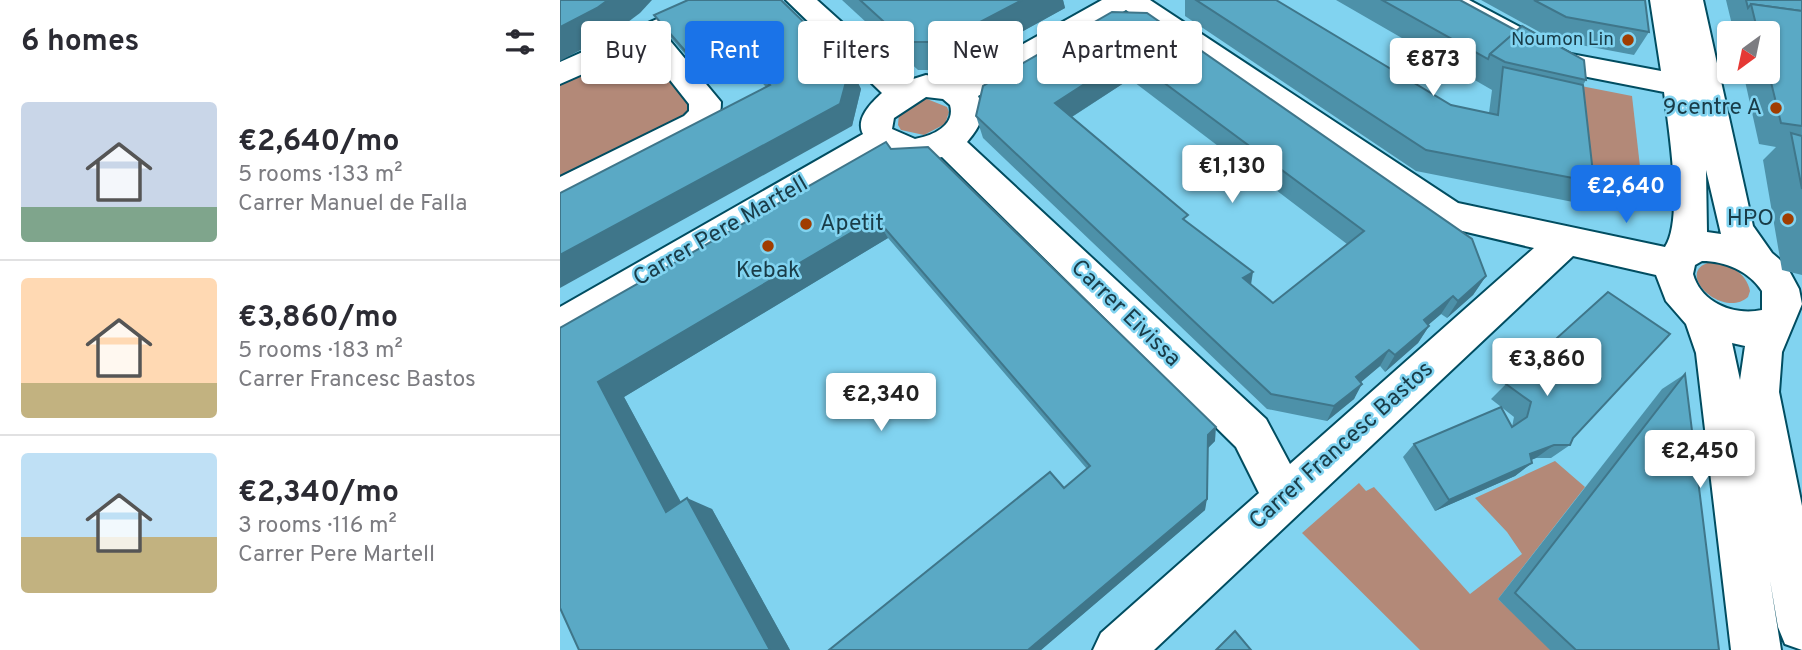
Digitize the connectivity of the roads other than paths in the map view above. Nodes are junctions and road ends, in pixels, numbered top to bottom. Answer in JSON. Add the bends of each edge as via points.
{"nodes":[{"id":1,"x":724,"y":0,"type":"edge"},
{"id":2,"x":800,"y":0,"type":"edge"},
{"id":3,"x":1447,"y":0,"type":"edge"},
{"id":4,"x":1664,"y":0,"type":"edge"},
{"id":5,"x":1689,"y":0,"type":"edge"},
{"id":6,"x":1117,"y":1,"type":"edge"},
{"id":7,"x":671,"y":24,"type":"edge"},
{"id":8,"x":671,"y":61,"type":"edge"},
{"id":9,"x":581,"y":65,"type":"edge"},
{"id":10,"x":560,"y":74,"type":"edge"},
{"id":11,"x":1676,"y":84,"type":"junction"},
{"id":12,"x":901,"y":93,"type":"junction"},
{"id":13,"x":959,"y":93,"type":"junction"},
{"id":14,"x":883,"y":138,"type":"junction"},
{"id":15,"x":947,"y":142,"type":"junction"},
{"id":16,"x":560,"y":192,"type":"edge"},
{"id":17,"x":1566,"y":241,"type":"junction"},
{"id":18,"x":1679,"y":258,"type":"junction"},
{"id":19,"x":1759,"y":263,"type":"junction"},
{"id":20,"x":1785,"y":305,"type":"edge"},
{"id":21,"x":1702,"y":315,"type":"junction"},
{"id":22,"x":560,"y":327,"type":"edge"},
{"id":23,"x":1285,"y":499,"type":"junction"},
{"id":24,"x":1802,"y":627,"type":"edge"},
{"id":25,"x":1118,"y":650,"type":"edge"},
{"id":26,"x":1756,"y":650,"type":"edge"}],
"edges":[{"from":1,"to":7,"type":"street"},
{"from":2,"to":12,"type":"street"},
{"from":3,"to":11,"type":"street","via":[[1563,63]]},
{"from":4,"to":11,"type":"street"},
{"from":5,"to":19,"type":"street","via":[[1730,207],[1737,231]]},
{"from":6,"to":13,"type":"street"},
{"from":6,"to":17,"type":"street","via":[[1449,215]]},
{"from":8,"to":16,"type":"street","via":[[705,102],[705,115]]},
{"from":9,"to":10,"type":"street"},
{"from":11,"to":18,"type":"street","via":[[1690,181],[1691,235]]},
{"from":12,"to":13,"type":"street","via":[[926,86]]},
{"from":12,"to":14,"type":"street","via":[[880,114],[878,130]]},
{"from":13,"to":15,"type":"street","via":[[969,106],[968,121]]},
{"from":14,"to":15,"type":"street","via":[[911,150]]},
{"from":14,"to":22,"type":"street","name":"Carrer Pere Martell"},
{"from":15,"to":23,"type":"street","name":"Carrer Eivissa","via":[[1251,433]]},
{"from":17,"to":18,"type":"street"},
{"from":17,"to":23,"type":"street","name":"Carrer Francesc Bastos"},
{"from":18,"to":19,"type":"street","via":[[1698,246],[1720,246]]},
{"from":18,"to":21,"type":"street","via":[[1676,283]]},
{"from":19,"to":20,"type":"street","via":[[1770,273]]},
{"from":20,"to":21,"type":"street","via":[[1754,331],[1733,329]]},
{"from":20,"to":24,"type":"street","via":[[1762,352],[1759,392]]},
{"from":21,"to":26,"type":"street","via":[[1716,352]]},
{"from":23,"to":25,"type":"street","name":"Carrer Francesc Bastos"}]}
